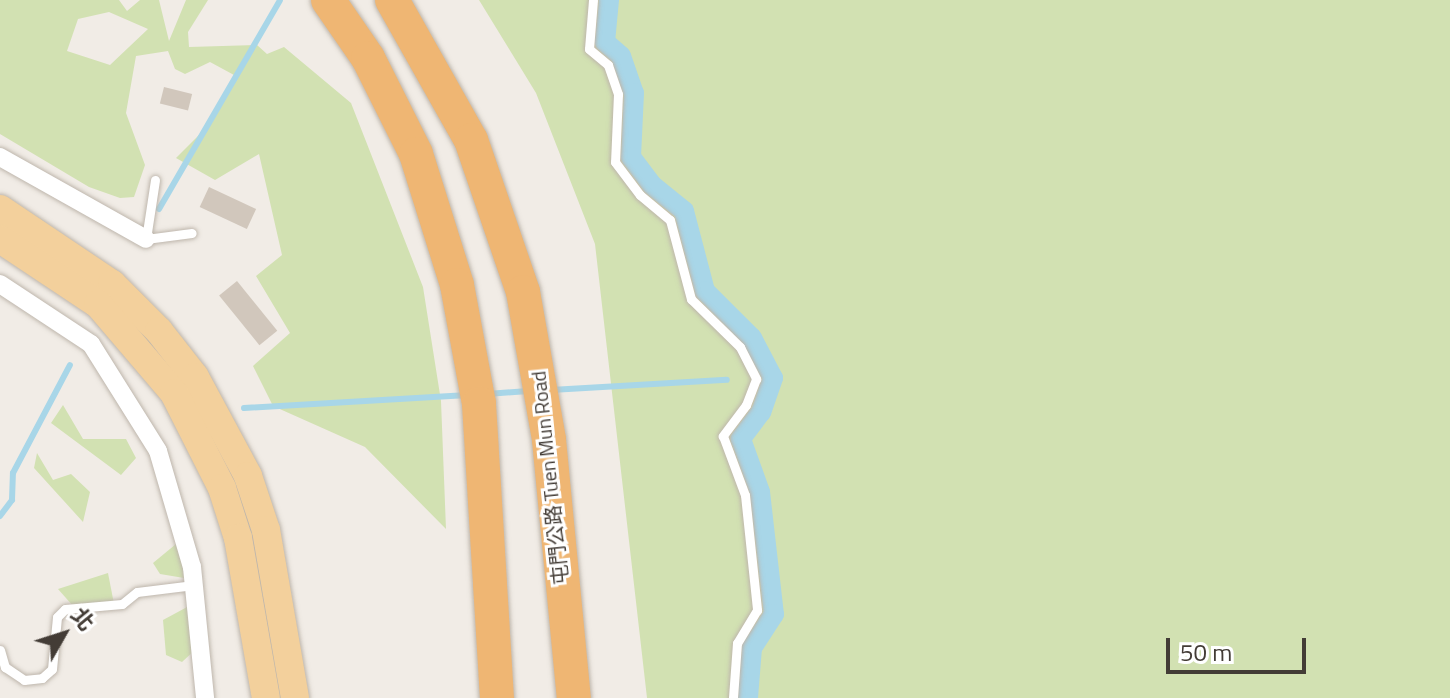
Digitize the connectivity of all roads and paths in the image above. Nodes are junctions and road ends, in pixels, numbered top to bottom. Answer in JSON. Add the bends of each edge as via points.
{"nodes":[{"id":1,"x":328,"y":0,"type":"edge"},
{"id":2,"x":392,"y":0,"type":"edge"},
{"id":3,"x":593,"y":0,"type":"edge"},
{"id":4,"x":0,"y":157,"type":"edge"},
{"id":5,"x":155,"y":180,"type":"dead end"},
{"id":6,"x":0,"y":209,"type":"edge"},
{"id":7,"x":192,"y":233,"type":"dead end"},
{"id":8,"x":0,"y":239,"type":"edge"},
{"id":9,"x":146,"y":239,"type":"junction"},
{"id":10,"x":0,"y":284,"type":"edge"},
{"id":11,"x":194,"y":585,"type":"junction"},
{"id":12,"x":0,"y":650,"type":"edge"},
{"id":13,"x":205,"y":698,"type":"edge"},
{"id":14,"x":266,"y":698,"type":"edge"},
{"id":15,"x":295,"y":698,"type":"edge"},
{"id":16,"x":497,"y":698,"type":"edge"},
{"id":17,"x":574,"y":698,"type":"edge"},
{"id":18,"x":733,"y":698,"type":"edge"}],
"edges":[{"from":1,"to":16,"type":"highway","via":[[368,58],[416,154],[457,285],[479,404]]},
{"from":2,"to":17,"type":"highway","name":"屯門公路 Tuen Mun Road","via":[[471,140],[523,292],[549,440]]},
{"from":3,"to":18,"type":"lane","via":[[589,49],[608,65],[618,94],[615,162],[640,195],[670,220],[691,299],[740,347],[756,379],[746,405],[723,436],[745,495],[757,610],[737,643]]},
{"from":4,"to":9,"type":"street"},
{"from":5,"to":9,"type":"lane"},
{"from":6,"to":15,"type":"main road","via":[[112,284],[159,331],[202,390],[248,476],[266,530]]},
{"from":7,"to":9,"type":"lane"},
{"from":8,"to":14,"type":"main road","via":[[98,304],[174,393],[222,488],[238,538]]},
{"from":10,"to":11,"type":"street","via":[[78,333],[116,376],[166,469]]},
{"from":11,"to":12,"type":"lane","via":[[137,592],[122,604],[65,609],[57,617],[52,669],[42,678],[24,680],[5,667]]},
{"from":11,"to":13,"type":"street"}]}
